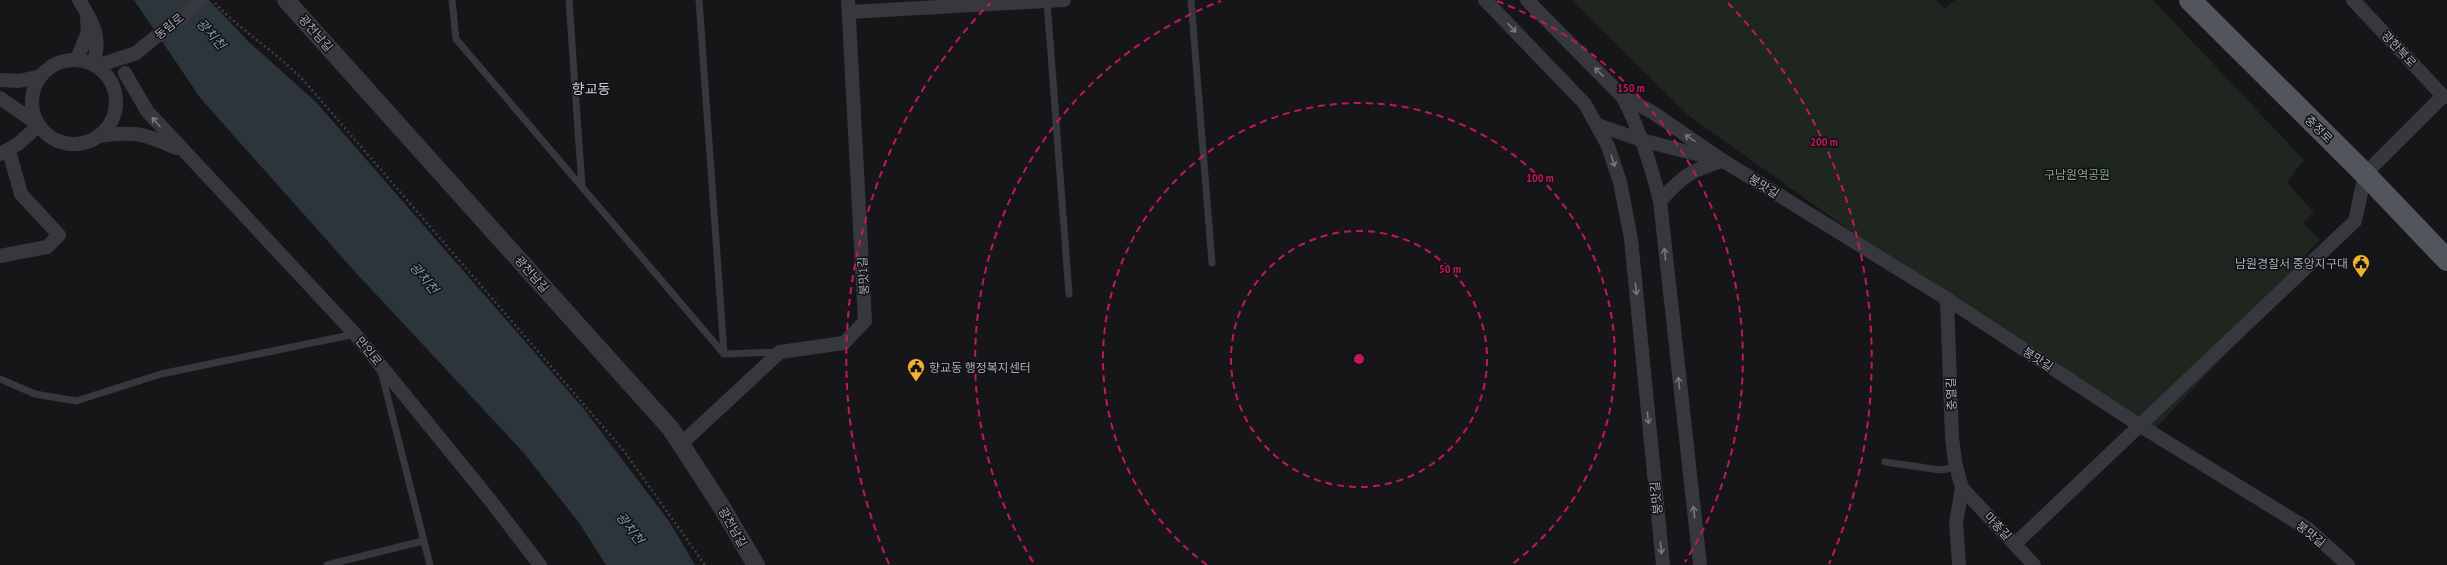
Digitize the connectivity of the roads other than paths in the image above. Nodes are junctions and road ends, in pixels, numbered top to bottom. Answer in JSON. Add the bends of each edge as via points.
{"nodes":[{"id":1,"x":201,"y":0,"type":"edge"},
{"id":2,"x":286,"y":0,"type":"edge"},
{"id":3,"x":452,"y":0,"type":"edge"},
{"id":4,"x":569,"y":0,"type":"edge"},
{"id":5,"x":699,"y":0,"type":"edge"},
{"id":6,"x":1064,"y":0,"type":"edge"},
{"id":7,"x":1191,"y":0,"type":"edge"},
{"id":8,"x":1485,"y":0,"type":"edge"},
{"id":9,"x":1527,"y":0,"type":"edge"},
{"id":10,"x":2190,"y":0,"type":"edge"},
{"id":11,"x":2353,"y":0,"type":"edge"},
{"id":12,"x":1047,"y":1,"type":"junction"},
{"id":13,"x":83,"y":6,"type":"edge"},
{"id":14,"x":849,"y":6,"type":"edge"},
{"id":15,"x":136,"y":53,"type":"junction"},
{"id":16,"x":77,"y":59,"type":"junction"},
{"id":17,"x":95,"y":65,"type":"junction"},
{"id":18,"x":125,"y":73,"type":"junction"},
{"id":19,"x":41,"y":76,"type":"junction"},
{"id":20,"x":0,"y":80,"type":"edge"},
{"id":21,"x":115,"y":92,"type":"junction"},
{"id":22,"x":1622,"y":96,"type":"junction"},
{"id":23,"x":2445,"y":96,"type":"edge"},
{"id":24,"x":0,"y":98,"type":"edge"},
{"id":25,"x":142,"y":105,"type":"junction"},
{"id":26,"x":39,"y":125,"type":"junction"},
{"id":27,"x":1598,"y":125,"type":"junction"},
{"id":28,"x":98,"y":136,"type":"junction"},
{"id":29,"x":1641,"y":140,"type":"junction"},
{"id":30,"x":182,"y":151,"type":"junction"},
{"id":31,"x":4,"y":152,"type":"edge"},
{"id":32,"x":1722,"y":160,"type":"junction"},
{"id":33,"x":2364,"y":174,"type":"junction"},
{"id":34,"x":582,"y":187,"type":"junction"},
{"id":35,"x":1660,"y":201,"type":"junction"},
{"id":36,"x":0,"y":256,"type":"edge"},
{"id":37,"x":2447,"y":260,"type":"edge"},
{"id":38,"x":1212,"y":263,"type":"dead end"},
{"id":39,"x":1069,"y":294,"type":"dead end"},
{"id":40,"x":1947,"y":298,"type":"junction"},
{"id":41,"x":355,"y":334,"type":"junction"},
{"id":42,"x":780,"y":352,"type":"junction"},
{"id":43,"x":724,"y":354,"type":"junction"},
{"id":44,"x":380,"y":365,"type":"junction"},
{"id":45,"x":0,"y":379,"type":"edge"},
{"id":46,"x":2139,"y":425,"type":"junction"},
{"id":47,"x":681,"y":444,"type":"junction"},
{"id":48,"x":1885,"y":462,"type":"dead end"},
{"id":49,"x":1956,"y":468,"type":"junction"},
{"id":50,"x":1962,"y":488,"type":"junction"},
{"id":51,"x":423,"y":541,"type":"junction"},
{"id":52,"x":2015,"y":544,"type":"junction"},
{"id":53,"x":327,"y":565,"type":"edge"},
{"id":54,"x":430,"y":565,"type":"edge"},
{"id":55,"x":540,"y":565,"type":"edge"},
{"id":56,"x":756,"y":565,"type":"edge"},
{"id":57,"x":1662,"y":565,"type":"edge"},
{"id":58,"x":1700,"y":565,"type":"edge"},
{"id":59,"x":1959,"y":565,"type":"edge"},
{"id":60,"x":2034,"y":565,"type":"edge"},
{"id":61,"x":2348,"y":565,"type":"edge"}],
"edges":[{"from":1,"to":15,"type":"street","name":"동림로"},
{"from":2,"to":47,"type":"street","name":"광천남길","via":[[671,429]]},
{"from":3,"to":34,"type":"lane","via":[[456,39]]},
{"from":4,"to":34,"type":"lane"},
{"from":5,"to":43,"type":"lane"},
{"from":6,"to":12,"type":"street"},
{"from":7,"to":38,"type":"lane"},
{"from":8,"to":27,"type":"street","name":"붕맛길","one_way":true,"via":[[1558,74],[1585,104]]},
{"from":22,"to":9,"type":"street","name":"붕맛길","one_way":true},
{"from":10,"to":33,"type":"main road","name":"충정로"},
{"from":11,"to":23,"type":"street","name":"광한북로"},
{"from":12,"to":14,"type":"street"},
{"from":12,"to":39,"type":"lane"},
{"from":13,"to":16,"type":"street","via":[[88,32]]},
{"from":13,"to":17,"type":"street","via":[[98,36]]},
{"from":14,"to":42,"type":"street","name":"붕맛1길","via":[[865,322],[844,343]]},
{"from":15,"to":17,"type":"street"},
{"from":15,"to":18,"type":"street"},
{"from":16,"to":17,"type":"street"},
{"from":16,"to":19,"type":"street","via":[[60,61]]},
{"from":17,"to":21,"type":"street","via":[[106,74]]},
{"from":18,"to":21,"type":"street"},
{"from":18,"to":25,"type":"street"},
{"from":19,"to":20,"type":"street","via":[[19,81]]},
{"from":19,"to":26,"type":"street","via":[[33,93],[32,108]]},
{"from":21,"to":25,"type":"street"},
{"from":21,"to":28,"type":"street","via":[[116,110],[110,124]]},
{"from":22,"to":29,"type":"street","name":"붕맛길"},
{"from":32,"to":22,"type":"street","name":"붕맛길","one_way":true,"via":[[1652,112]]},
{"from":23,"to":33,"type":"street"},
{"from":24,"to":26,"type":"street"},
{"from":30,"to":25,"type":"street","name":"만인로","one_way":true},
{"from":26,"to":28,"type":"street","via":[[53,138],[65,143],[77,144]]},
{"from":26,"to":31,"type":"street"},
{"from":27,"to":29,"type":"street","name":"붕맛길"},
{"from":27,"to":57,"type":"street","name":"붕맛길","one_way":true,"via":[[1620,182],[1631,239]]},
{"from":28,"to":30,"type":"street","via":[[127,132],[155,138]]},
{"from":29,"to":32,"type":"street","name":"붕맛길"},
{"from":29,"to":35,"type":"street","name":"붕맛길","via":[[1650,162]]},
{"from":30,"to":41,"type":"street","name":"만인로"},
{"from":31,"to":36,"type":"street","via":[[21,194],[59,235],[47,247]]},
{"from":32,"to":35,"type":"street","via":[[1694,169],[1676,183]]},
{"from":32,"to":40,"type":"street","name":"붕맛길"},
{"from":33,"to":37,"type":"main road","name":"충정로"},
{"from":33,"to":46,"type":"street","via":[[2355,221]]},
{"from":34,"to":43,"type":"lane"},
{"from":58,"to":35,"type":"street","name":"붕맛길","one_way":true},
{"from":40,"to":46,"type":"street","name":"붕맛길"},
{"from":40,"to":49,"type":"street","name":"충열길","via":[[1952,437]]},
{"from":41,"to":44,"type":"street","name":"만인로"},
{"from":41,"to":45,"type":"lane","via":[[161,374],[76,401],[35,394]]},
{"from":42,"to":43,"type":"lane"},
{"from":42,"to":47,"type":"street"},
{"from":44,"to":51,"type":"lane"},
{"from":44,"to":55,"type":"street","name":"만인로"},
{"from":46,"to":52,"type":"street"},
{"from":46,"to":61,"type":"street","name":"붕맛길","via":[[2308,529]]},
{"from":47,"to":56,"type":"street","name":"광천남길"},
{"from":48,"to":49,"type":"lane","via":[[1941,470]]},
{"from":49,"to":50,"type":"street","name":"충열길"},
{"from":50,"to":52,"type":"street","name":"마총길"},
{"from":50,"to":59,"type":"street","via":[[1956,524]]},
{"from":51,"to":53,"type":"lane"},
{"from":51,"to":54,"type":"lane"},
{"from":52,"to":60,"type":"street","name":"마총길"}]}
